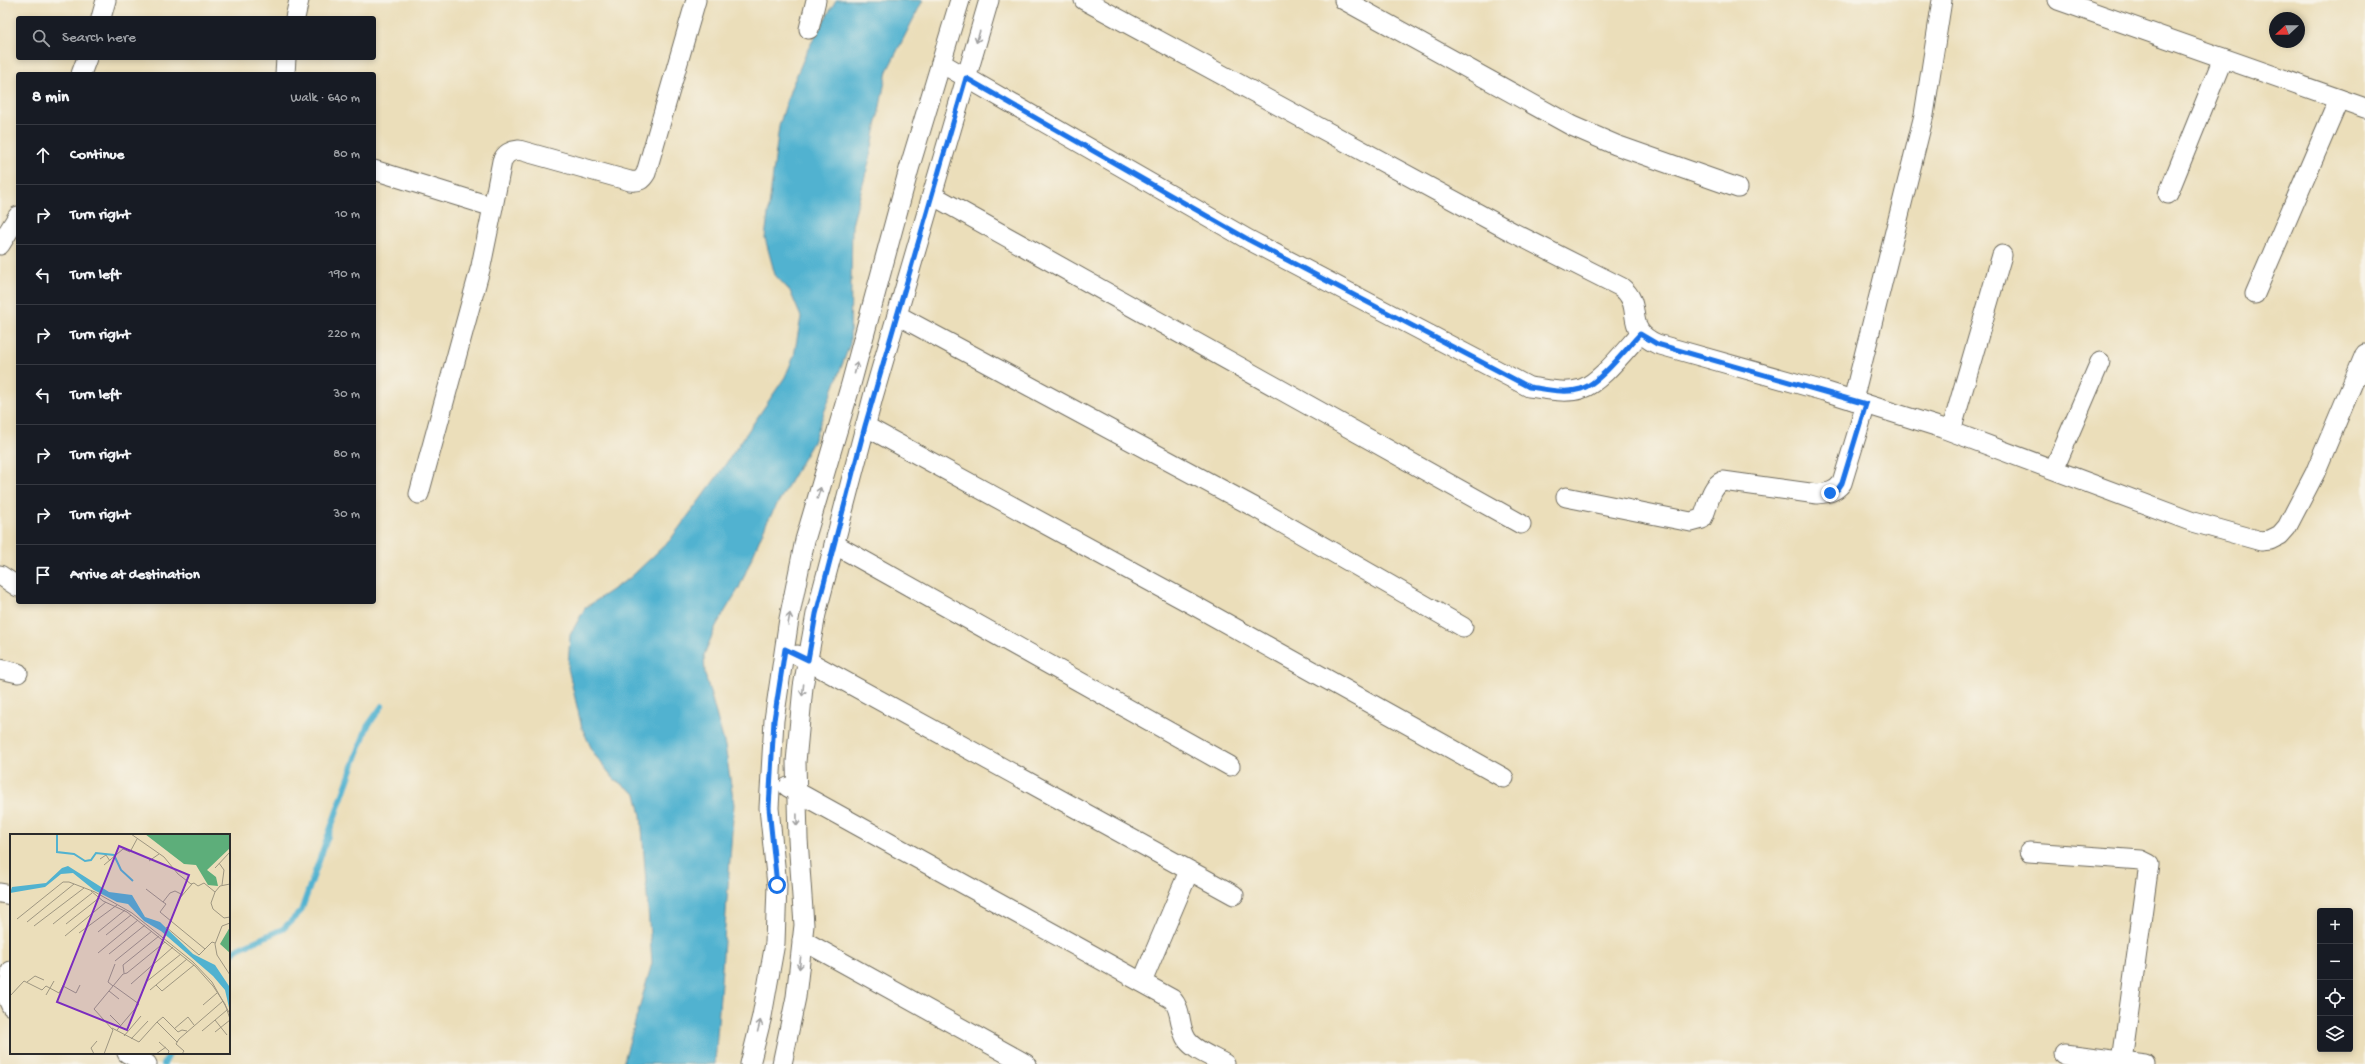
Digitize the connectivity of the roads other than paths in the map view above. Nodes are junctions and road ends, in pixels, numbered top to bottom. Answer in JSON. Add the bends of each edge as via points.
{"nodes":[{"id":1,"x":106,"y":0,"type":"edge"},
{"id":2,"x":299,"y":0,"type":"edge"},
{"id":3,"x":816,"y":0,"type":"edge"},
{"id":4,"x":960,"y":0,"type":"edge"},
{"id":5,"x":989,"y":0,"type":"edge"},
{"id":6,"x":1084,"y":0,"type":"edge"},
{"id":7,"x":1344,"y":0,"type":"edge"},
{"id":8,"x":1942,"y":0,"type":"edge"},
{"id":9,"x":2058,"y":0,"type":"edge"},
{"id":10,"x":693,"y":10,"type":"edge"},
{"id":11,"x":102,"y":16,"type":"edge"},
{"id":12,"x":295,"y":16,"type":"edge"},
{"id":13,"x":809,"y":30,"type":"dead end"},
{"id":14,"x":2223,"y":58,"type":"junction"},
{"id":15,"x":86,"y":60,"type":"edge"},
{"id":16,"x":286,"y":60,"type":"edge"},
{"id":17,"x":941,"y":63,"type":"junction"},
{"id":18,"x":82,"y":72,"type":"edge"},
{"id":19,"x":286,"y":72,"type":"edge"},
{"id":20,"x":966,"y":78,"type":"junction"},
{"id":21,"x":2339,"y":99,"type":"junction"},
{"id":22,"x":2365,"y":108,"type":"edge"},
{"id":23,"x":376,"y":171,"type":"edge"},
{"id":24,"x":1738,"y":188,"type":"dead end"},
{"id":25,"x":2168,"y":194,"type":"dead end"},
{"id":26,"x":932,"y":195,"type":"junction"},
{"id":27,"x":492,"y":207,"type":"junction"},
{"id":28,"x":16,"y":219,"type":"edge"},
{"id":29,"x":0,"y":245,"type":"edge"},
{"id":30,"x":2002,"y":255,"type":"dead end"},
{"id":31,"x":2255,"y":294,"type":"dead end"},
{"id":32,"x":897,"y":315,"type":"junction"},
{"id":33,"x":1640,"y":334,"type":"junction"},
{"id":34,"x":2365,"y":354,"type":"edge"},
{"id":35,"x":2100,"y":362,"type":"dead end"},
{"id":36,"x":1860,"y":402,"type":"junction"},
{"id":37,"x":865,"y":426,"type":"junction"},
{"id":38,"x":1951,"y":431,"type":"junction"},
{"id":39,"x":2054,"y":469,"type":"junction"},
{"id":40,"x":419,"y":494,"type":"dead end"},
{"id":41,"x":1566,"y":497,"type":"dead end"},
{"id":42,"x":1521,"y":524,"type":"dead end"},
{"id":43,"x":834,"y":544,"type":"junction"},
{"id":44,"x":0,"y":575,"type":"edge"},
{"id":45,"x":16,"y":586,"type":"edge"},
{"id":46,"x":1463,"y":627,"type":"dead end"},
{"id":47,"x":785,"y":649,"type":"junction"},
{"id":48,"x":808,"y":660,"type":"junction"},
{"id":49,"x":1230,"y":766,"type":"dead end"},
{"id":50,"x":1504,"y":778,"type":"dead end"},
{"id":51,"x":771,"y":779,"type":"junction"},
{"id":52,"x":797,"y":792,"type":"junction"},
{"id":53,"x":2029,"y":852,"type":"dead end"},
{"id":54,"x":1189,"y":871,"type":"junction"},
{"id":55,"x":0,"y":893,"type":"edge"},
{"id":56,"x":10,"y":894,"type":"edge"},
{"id":57,"x":1234,"y":896,"type":"dead end"},
{"id":58,"x":802,"y":940,"type":"junction"},
{"id":59,"x":10,"y":978,"type":"edge"},
{"id":60,"x":1142,"y":982,"type":"junction"},
{"id":61,"x":10,"y":1004,"type":"edge"},
{"id":62,"x":129,"y":1054,"type":"edge"},
{"id":63,"x":2064,"y":1054,"type":"dead end"},
{"id":64,"x":2122,"y":1061,"type":"junction"},
{"id":65,"x":145,"y":1063,"type":"edge"},
{"id":66,"x":750,"y":1064,"type":"edge"},
{"id":67,"x":782,"y":1064,"type":"edge"},
{"id":68,"x":1026,"y":1064,"type":"edge"},
{"id":69,"x":1225,"y":1064,"type":"edge"},
{"id":70,"x":2146,"y":1064,"type":"edge"}],
"edges":[{"from":1,"to":11,"type":"street"},
{"from":2,"to":12,"type":"street"},
{"from":3,"to":13,"type":"street"},
{"from":4,"to":17,"type":"street"},
{"from":5,"to":20,"type":"street","one_way":true},
{"from":6,"to":33,"type":"street","via":[[1514,233],[1621,287],[1632,300]]},
{"from":7,"to":24,"type":"street","via":[[1572,126],[1631,151]]},
{"from":8,"to":36,"type":"street","via":[[1924,115]]},
{"from":9,"to":14,"type":"street"},
{"from":10,"to":27,"type":"street","via":[[646,173],[642,179],[637,182],[630,181],[519,150],[510,151],[505,154],[502,161]]},
{"from":14,"to":21,"type":"street"},
{"from":14,"to":25,"type":"street"},
{"from":15,"to":18,"type":"street"},
{"from":16,"to":19,"type":"street"},
{"from":17,"to":20,"type":"street"},
{"from":47,"to":17,"type":"street","one_way":true,"via":[[805,540]]},
{"from":20,"to":26,"type":"street"},
{"from":20,"to":33,"type":"street","via":[[1249,240],[1529,387],[1557,391],[1582,389],[1599,377]]},
{"from":21,"to":22,"type":"street"},
{"from":21,"to":31,"type":"street"},
{"from":23,"to":27,"type":"street"},
{"from":26,"to":32,"type":"street"},
{"from":26,"to":42,"type":"street"},
{"from":27,"to":40,"type":"street","via":[[481,266]]},
{"from":28,"to":29,"type":"street"},
{"from":30,"to":38,"type":"street"},
{"from":32,"to":37,"type":"street"},
{"from":32,"to":46,"type":"street","via":[[1256,508]]},
{"from":33,"to":36,"type":"street","via":[[1657,344]]},
{"from":34,"to":39,"type":"street","via":[[2315,473],[2291,520],[2280,535],[2270,540],[2245,537],[2193,522]]},
{"from":35,"to":39,"type":"street"},
{"from":36,"to":38,"type":"street"},
{"from":36,"to":41,"type":"street","via":[[1842,483],[1838,489],[1830,493],[1817,494],[1723,481],[1717,483],[1713,490],[1702,519],[1691,522]]},
{"from":37,"to":43,"type":"street"},
{"from":37,"to":50,"type":"street"},
{"from":38,"to":39,"type":"street"},
{"from":43,"to":48,"type":"street","via":[[816,614]]},
{"from":43,"to":49,"type":"street"},
{"from":44,"to":45,"type":"street"},
{"from":47,"to":48,"type":"street"},
{"from":47,"to":51,"type":"street","via":[[774,720]]},
{"from":48,"to":52,"type":"street","one_way":true,"via":[[796,762]]},
{"from":48,"to":54,"type":"street"},
{"from":51,"to":52,"type":"street"},
{"from":66,"to":51,"type":"street","one_way":true,"via":[[762,1016],[775,943],[777,885],[769,808]]},
{"from":52,"to":58,"type":"street","one_way":true,"via":[[804,925]]},
{"from":52,"to":60,"type":"street"},
{"from":53,"to":64,"type":"street","via":[[2141,860],[2149,864]]},
{"from":54,"to":57,"type":"street"},
{"from":54,"to":60,"type":"street"},
{"from":55,"to":56,"type":"street"},
{"from":58,"to":67,"type":"street","one_way":true,"via":[[796,996]]},
{"from":58,"to":68,"type":"street"},
{"from":59,"to":61,"type":"street","via":[[7,997]]},
{"from":60,"to":69,"type":"street","via":[[1172,998],[1177,1004],[1187,1040]]},
{"from":62,"to":65,"type":"street"},
{"from":63,"to":64,"type":"street"},
{"from":64,"to":70,"type":"street"}]}
